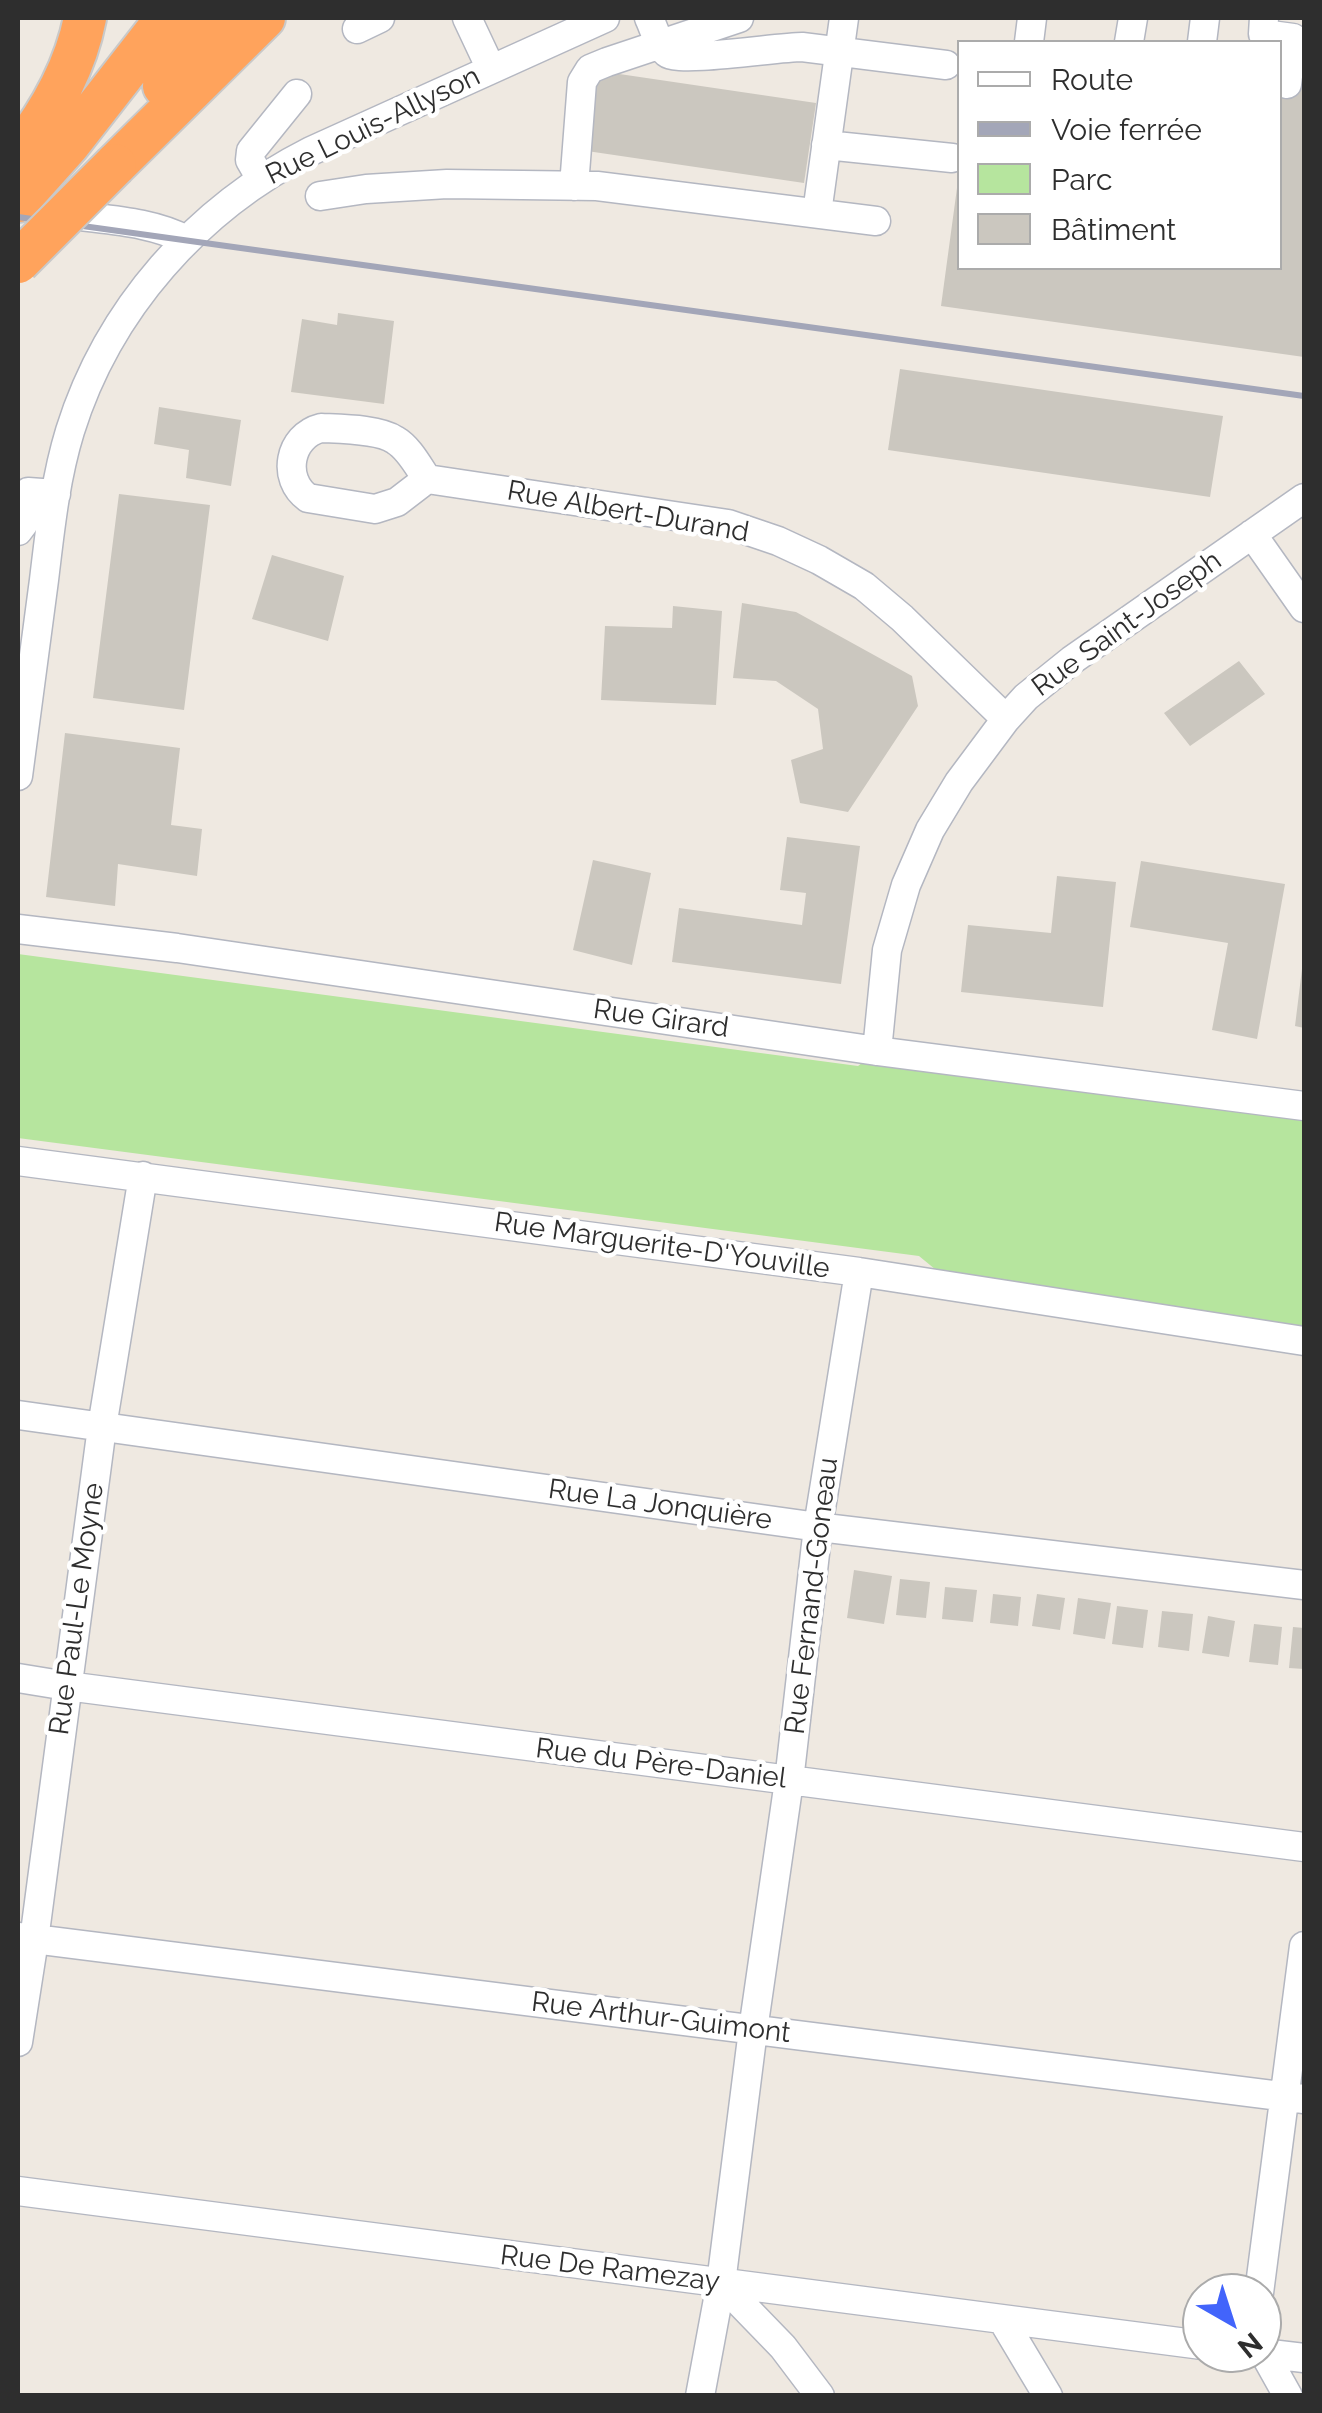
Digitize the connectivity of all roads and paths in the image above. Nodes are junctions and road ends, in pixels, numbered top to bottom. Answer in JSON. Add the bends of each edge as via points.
{"nodes":[{"id":1,"x":85,"y":18,"type":"edge"},
{"id":2,"x":166,"y":18,"type":"edge"},
{"id":3,"x":216,"y":18,"type":"edge"},
{"id":4,"x":264,"y":18,"type":"edge"},
{"id":5,"x":468,"y":18,"type":"edge"},
{"id":6,"x":605,"y":18,"type":"edge"},
{"id":7,"x":739,"y":18,"type":"edge"},
{"id":8,"x":844,"y":18,"type":"edge"},
{"id":9,"x":655,"y":30,"type":"edge"},
{"id":10,"x":1264,"y":31,"type":"edge"},
{"id":11,"x":1299,"y":42,"type":"edge"},
{"id":12,"x":840,"y":52,"type":"junction"},
{"id":13,"x":946,"y":65,"type":"dead end"},
{"id":14,"x":491,"y":69,"type":"junction"},
{"id":15,"x":1287,"y":84,"type":"dead end"},
{"id":16,"x":296,"y":94,"type":"dead end"},
{"id":17,"x":826,"y":145,"type":"junction"},
{"id":18,"x":31,"y":154,"type":"edge"},
{"id":19,"x":952,"y":158,"type":"dead end"},
{"id":20,"x":107,"y":164,"type":"junction"},
{"id":21,"x":261,"y":180,"type":"junction"},
{"id":22,"x":574,"y":186,"type":"junction"},
{"id":23,"x":320,"y":196,"type":"dead end"},
{"id":24,"x":18,"y":204,"type":"edge"},
{"id":25,"x":817,"y":213,"type":"junction"},
{"id":26,"x":876,"y":221,"type":"dead end"},
{"id":27,"x":186,"y":240,"type":"junction"},
{"id":28,"x":18,"y":261,"type":"edge"},
{"id":29,"x":427,"y":479,"type":"junction"},
{"id":30,"x":56,"y":494,"type":"junction"},
{"id":31,"x":1304,"y":498,"type":"edge"},
{"id":32,"x":18,"y":532,"type":"edge"},
{"id":33,"x":1252,"y":534,"type":"junction"},
{"id":34,"x":30,"y":579,"type":"edge"},
{"id":35,"x":1304,"y":608,"type":"edge"},
{"id":36,"x":1006,"y":718,"type":"junction"},
{"id":37,"x":18,"y":776,"type":"edge"},
{"id":38,"x":18,"y":929,"type":"edge"},
{"id":39,"x":877,"y":1051,"type":"junction"},
{"id":40,"x":1304,"y":1106,"type":"edge"},
{"id":41,"x":18,"y":1160,"type":"edge"},
{"id":42,"x":143,"y":1176,"type":"junction"},
{"id":43,"x":859,"y":1272,"type":"junction"},
{"id":44,"x":1304,"y":1342,"type":"edge"},
{"id":45,"x":18,"y":1416,"type":"edge"},
{"id":46,"x":102,"y":1427,"type":"junction"},
{"id":47,"x":818,"y":1526,"type":"junction"},
{"id":48,"x":1304,"y":1586,"type":"edge"},
{"id":49,"x":18,"y":1678,"type":"edge"},
{"id":50,"x":66,"y":1686,"type":"junction"},
{"id":51,"x":789,"y":1781,"type":"junction"},
{"id":52,"x":1304,"y":1847,"type":"edge"},
{"id":53,"x":26,"y":1939,"type":"edge"},
{"id":54,"x":1304,"y":1946,"type":"edge"},
{"id":55,"x":753,"y":2030,"type":"junction"},
{"id":56,"x":18,"y":2042,"type":"edge"},
{"id":57,"x":1296,"y":2098,"type":"edge"},
{"id":58,"x":18,"y":2192,"type":"edge"},
{"id":59,"x":1263,"y":2273,"type":"edge"},
{"id":60,"x":721,"y":2283,"type":"junction"},
{"id":61,"x":1002,"y":2320,"type":"junction"},
{"id":62,"x":1182,"y":2342,"type":"edge"},
{"id":63,"x":1277,"y":2373,"type":"edge"},
{"id":64,"x":700,"y":2396,"type":"edge"},
{"id":65,"x":820,"y":2396,"type":"edge"},
{"id":66,"x":1048,"y":2396,"type":"edge"},
{"id":67,"x":1288,"y":2396,"type":"edge"}],
"edges":[{"from":1,"to":18,"type":"highway"},
{"from":2,"to":18,"type":"highway"},
{"from":3,"to":20,"type":"highway"},
{"from":4,"to":20,"type":"highway"},
{"from":5,"to":14,"type":"street"},
{"from":6,"to":14,"type":"street","name":"Rue Louis-Allyson"},
{"from":7,"to":9,"type":"street"},
{"from":8,"to":12,"type":"street"},
{"from":9,"to":12,"type":"street","via":[[668,53],[682,58],[778,47]]},
{"from":9,"to":22,"type":"street","via":[[584,77]]},
{"from":10,"to":11,"type":"street"},
{"from":11,"to":15,"type":"street"},
{"from":12,"to":13,"type":"street"},
{"from":12,"to":17,"type":"street"},
{"from":14,"to":21,"type":"street","name":"Rue Louis-Allyson"},
{"from":16,"to":21,"type":"street","via":[[251,151]]},
{"from":17,"to":19,"type":"street"},
{"from":17,"to":25,"type":"street"},
{"from":18,"to":24,"type":"highway"},
{"from":20,"to":28,"type":"highway","bridge":true},
{"from":21,"to":27,"type":"street","name":"Rue Louis-Allyson"},
{"from":22,"to":23,"type":"street","via":[[447,184]]},
{"from":22,"to":25,"type":"street"},
{"from":24,"to":27,"type":"street"},
{"from":25,"to":26,"type":"street"},
{"from":27,"to":30,"type":"street","name":"Rue Louis-Allyson","via":[[102,354],[71,428]]},
{"from":29,"to":29,"type":"street","via":[[394,439],[327,428],[301,438],[292,472],[308,498],[375,509]]},
{"from":29,"to":36,"type":"street","name":"Rue Albert-Durand","via":[[728,524],[778,541],[864,586]]},
{"from":30,"to":32,"type":"street","via":[[28,492]]},
{"from":30,"to":34,"type":"street","name":"Rue Louis-Allyson"},
{"from":31,"to":33,"type":"street","name":"Rue Saint-Joseph"},
{"from":33,"to":35,"type":"street"},
{"from":33,"to":36,"type":"street","name":"Rue Saint-Joseph","via":[[1072,660]]},
{"from":34,"to":37,"type":"street","name":"Rue Louis-Allyson"},
{"from":36,"to":39,"type":"street","name":"Rue Saint-Joseph","via":[[930,830],[906,884],[887,950]]},
{"from":38,"to":39,"type":"street","name":"Rue Girard"},
{"from":39,"to":40,"type":"street","name":"Rue Girard"},
{"from":41,"to":42,"type":"street","name":"Rue Marguerite-D'Youville"},
{"from":42,"to":43,"type":"street","name":"Rue Marguerite-D'Youville"},
{"from":42,"to":46,"type":"street","name":"Rue Paul-Le Moyne"},
{"from":43,"to":44,"type":"street","name":"Rue Marguerite-D'Youville"},
{"from":43,"to":47,"type":"street","name":"Rue Fernand-Goneau"},
{"from":45,"to":46,"type":"street","name":"Rue La Jonquière"},
{"from":46,"to":47,"type":"street","name":"Rue La Jonquière"},
{"from":46,"to":50,"type":"street","name":"Rue Paul-Le Moyne"},
{"from":47,"to":48,"type":"street","name":"Rue La Jonquière"},
{"from":47,"to":51,"type":"street","name":"Rue Fernand-Goneau"},
{"from":49,"to":50,"type":"street","name":"Rue du Père-Daniel"},
{"from":50,"to":51,"type":"street","name":"Rue du Père-Daniel"},
{"from":50,"to":53,"type":"street","name":"Rue Paul-Le Moyne"},
{"from":51,"to":52,"type":"street","name":"Rue du Père-Daniel"},
{"from":51,"to":55,"type":"street","name":"Rue Fernand-Goneau"},
{"from":53,"to":55,"type":"street","name":"Rue Arthur-Guimont"},
{"from":53,"to":56,"type":"street","name":"Rue Paul-Le Moyne"},
{"from":54,"to":57,"type":"street"},
{"from":55,"to":57,"type":"street","name":"Rue Arthur-Guimont"},
{"from":55,"to":60,"type":"street","name":"Rue Fernand-Goneau"},
{"from":57,"to":59,"type":"street"},
{"from":58,"to":60,"type":"street","name":"Rue De Ramezay"},
{"from":60,"to":61,"type":"street","name":"Rue De Ramezay"},
{"from":60,"to":64,"type":"street","name":"Rue Fernand-Goneau"},
{"from":60,"to":65,"type":"street"},
{"from":61,"to":62,"type":"street","name":"Rue De Ramezay"},
{"from":61,"to":66,"type":"street"},
{"from":63,"to":67,"type":"street"}]}
